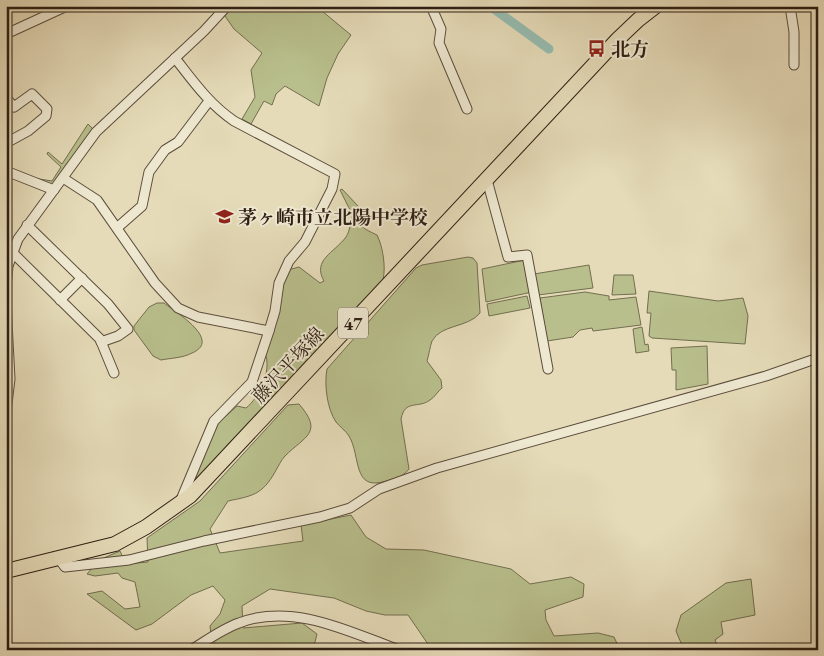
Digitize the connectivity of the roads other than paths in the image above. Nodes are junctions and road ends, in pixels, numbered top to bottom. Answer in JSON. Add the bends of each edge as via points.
{"nodes":[{"id":1,"x":11,"y":6,"type":"edge"},
{"id":2,"x":67,"y":6,"type":"edge"},
{"id":3,"x":227,"y":6,"type":"edge"},
{"id":4,"x":431,"y":6,"type":"edge"},
{"id":5,"x":656,"y":6,"type":"edge"},
{"id":6,"x":790,"y":6,"type":"edge"},
{"id":7,"x":6,"y":8,"type":"edge"},
{"id":8,"x":6,"y":34,"type":"edge"},
{"id":9,"x":175,"y":58,"type":"junction"},
{"id":10,"x":794,"y":65,"type":"dead end"},
{"id":11,"x":6,"y":98,"type":"edge"},
{"id":12,"x":209,"y":101,"type":"junction"},
{"id":13,"x":10,"y":109,"type":"edge"},
{"id":14,"x":467,"y":110,"type":"dead end"},
{"id":15,"x":6,"y":143,"type":"edge"},
{"id":16,"x":6,"y":171,"type":"edge"},
{"id":17,"x":62,"y":178,"type":"junction"},
{"id":18,"x":487,"y":180,"type":"junction"},
{"id":19,"x":54,"y":190,"type":"junction"},
{"id":20,"x":27,"y":225,"type":"junction"},
{"id":21,"x":118,"y":227,"type":"junction"},
{"id":22,"x":12,"y":252,"type":"junction"},
{"id":23,"x":82,"y":278,"type":"junction"},
{"id":24,"x":6,"y":288,"type":"edge"},
{"id":25,"x":60,"y":300,"type":"junction"},
{"id":26,"x":6,"y":303,"type":"edge"},
{"id":27,"x":269,"y":331,"type":"junction"},
{"id":28,"x":101,"y":342,"type":"junction"},
{"id":29,"x":818,"y":358,"type":"edge"},
{"id":30,"x":548,"y":369,"type":"dead end"},
{"id":31,"x":114,"y":373,"type":"dead end"},
{"id":32,"x":6,"y":412,"type":"edge"},
{"id":33,"x":179,"y":505,"type":"junction"},
{"id":34,"x":59,"y":559,"type":"junction"},
{"id":35,"x":6,"y":570,"type":"edge"},
{"id":36,"x":191,"y":650,"type":"edge"},
{"id":37,"x":399,"y":650,"type":"edge"}],
"edges":[{"from":1,"to":7,"type":"street"},
{"from":2,"to":8,"type":"street"},
{"from":3,"to":9,"type":"street"},
{"from":4,"to":14,"type":"street","via":[[441,29],[439,43]]},
{"from":5,"to":18,"type":"main road","name":"藤沢平塚線","number":"47","via":[[618,39]]},
{"from":6,"to":10,"type":"street"},
{"from":9,"to":12,"type":"street"},
{"from":9,"to":17,"type":"street","via":[[96,132]]},
{"from":11,"to":13,"type":"street"},
{"from":12,"to":21,"type":"street","via":[[178,142],[165,150],[149,172],[142,206]]},
{"from":12,"to":27,"type":"street","via":[[234,121],[335,174],[332,189],[305,242],[289,261],[279,283],[276,312]]},
{"from":13,"to":15,"type":"street","via":[[32,94],[47,109],[46,116],[28,131]]},
{"from":16,"to":19,"type":"street"},
{"from":17,"to":19,"type":"street"},
{"from":17,"to":21,"type":"street","via":[[97,200]]},
{"from":18,"to":30,"type":"street","via":[[508,257],[527,255]]},
{"from":18,"to":33,"type":"main road","name":"藤沢平塚線","number":"47"},
{"from":19,"to":20,"type":"street"},
{"from":20,"to":22,"type":"street"},
{"from":20,"to":23,"type":"street"},
{"from":21,"to":27,"type":"street","via":[[155,283],[178,308],[198,317]]},
{"from":22,"to":24,"type":"street"},
{"from":22,"to":25,"type":"street"},
{"from":23,"to":25,"type":"street"},
{"from":23,"to":28,"type":"street","via":[[128,328]]},
{"from":25,"to":28,"type":"street"},
{"from":26,"to":32,"type":"street","via":[[10,378]]},
{"from":27,"to":33,"type":"street","via":[[252,382],[214,421]]},
{"from":28,"to":31,"type":"street"},
{"from":29,"to":34,"type":"street","via":[[766,376],[438,468],[379,489],[350,508],[320,517],[96,566],[66,567]]},
{"from":33,"to":34,"type":"main road","name":"藤沢平塚線","number":"47","via":[[115,544]]},
{"from":34,"to":35,"type":"main road","name":"藤沢平塚線","number":"47"},
{"from":36,"to":37,"type":"street","via":[[238,623],[280,616],[308,619]]}]}
